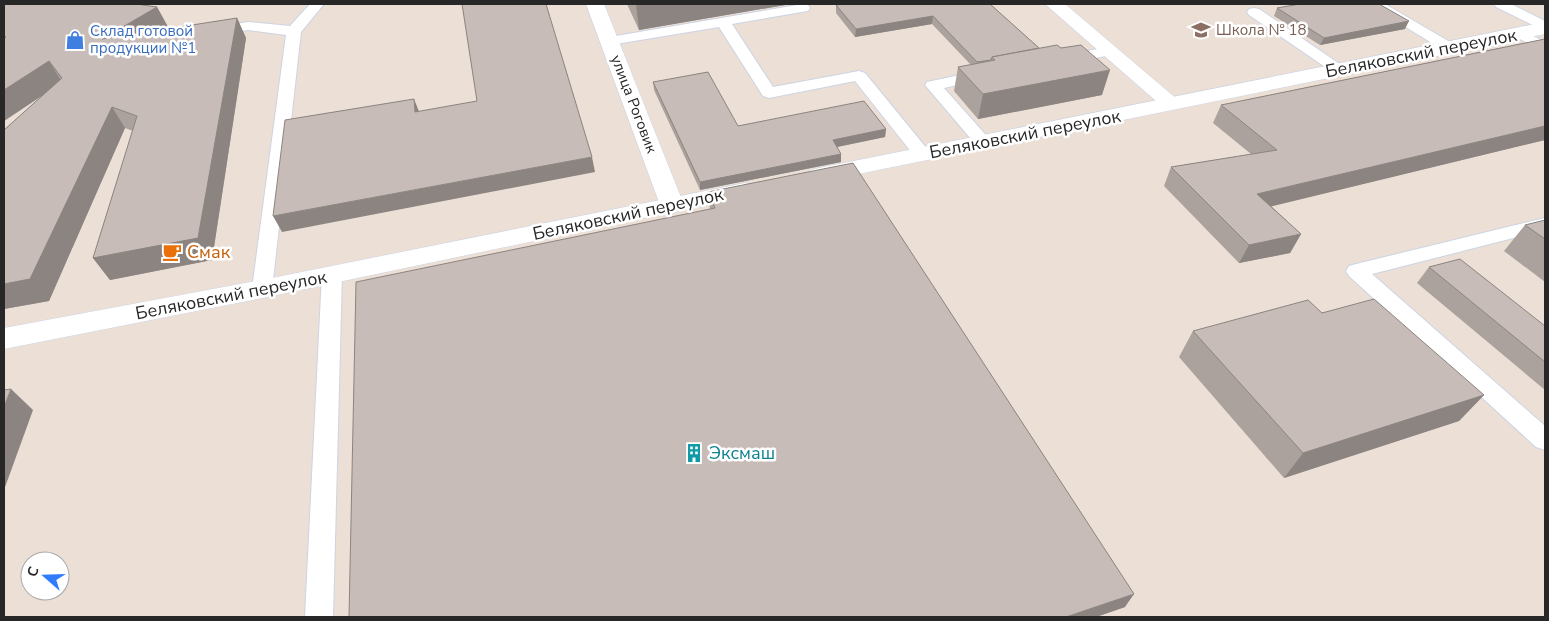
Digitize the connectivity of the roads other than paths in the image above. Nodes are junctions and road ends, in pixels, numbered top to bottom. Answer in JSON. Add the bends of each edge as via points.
{"nodes":[{"id":1,"x":317,"y":4,"type":"edge"},
{"id":2,"x":595,"y":4,"type":"edge"},
{"id":3,"x":1054,"y":4,"type":"edge"},
{"id":4,"x":1375,"y":4,"type":"edge"},
{"id":5,"x":1501,"y":4,"type":"edge"},
{"id":6,"x":803,"y":8,"type":"dead end"},
{"id":7,"x":1254,"y":12,"type":"dead end"},
{"id":8,"x":723,"y":22,"type":"junction"},
{"id":9,"x":1545,"y":28,"type":"edge"},
{"id":10,"x":294,"y":31,"type":"junction"},
{"id":11,"x":1519,"y":34,"type":"junction"},
{"id":12,"x":193,"y":35,"type":"edge"},
{"id":13,"x":610,"y":41,"type":"junction"},
{"id":14,"x":1450,"y":48,"type":"junction"},
{"id":15,"x":1545,"y":48,"type":"edge"},
{"id":16,"x":1110,"y":51,"type":"junction"},
{"id":17,"x":1044,"y":64,"type":"edge"},
{"id":18,"x":1339,"y":70,"type":"junction"},
{"id":19,"x":998,"y":73,"type":"edge"},
{"id":20,"x":1171,"y":104,"type":"junction"},
{"id":21,"x":982,"y":142,"type":"junction"},
{"id":22,"x":922,"y":154,"type":"junction"},
{"id":23,"x":795,"y":180,"type":"edge"},
{"id":24,"x":766,"y":186,"type":"edge"},
{"id":25,"x":672,"y":205,"type":"junction"},
{"id":26,"x":1545,"y":224,"type":"edge"},
{"id":27,"x":332,"y":274,"type":"junction"},
{"id":28,"x":262,"y":289,"type":"junction"},
{"id":29,"x":4,"y":339,"type":"edge"},
{"id":30,"x":1545,"y":440,"type":"edge"},
{"id":31,"x":319,"y":617,"type":"edge"}],
"edges":[{"from":1,"to":10,"type":"lane"},
{"from":2,"to":13,"type":"street","name":"улица Роговик"},
{"from":3,"to":16,"type":"street"},
{"from":4,"to":14,"type":"lane"},
{"from":5,"to":9,"type":"lane"},
{"from":6,"to":8,"type":"lane"},
{"from":7,"to":18,"type":"lane"},
{"from":8,"to":13,"type":"lane"},
{"from":8,"to":22,"type":"lane","via":[[769,93],[859,76]]},
{"from":9,"to":11,"type":"street","name":"Беляковский переулок"},
{"from":10,"to":12,"type":"lane","via":[[248,26]]},
{"from":10,"to":28,"type":"lane"},
{"from":11,"to":14,"type":"street","name":"Беляковский переулок"},
{"from":11,"to":15,"type":"lane"},
{"from":13,"to":25,"type":"street","name":"улица Роговик"},
{"from":14,"to":18,"type":"street","name":"Беляковский переулок"},
{"from":16,"to":17,"type":"lane"},
{"from":16,"to":20,"type":"street"},
{"from":18,"to":20,"type":"street","name":"Беляковский переулок"},
{"from":19,"to":21,"type":"lane","via":[[933,85]]},
{"from":20,"to":21,"type":"street","name":"Беляковский переулок"},
{"from":21,"to":22,"type":"street","name":"Беляковский переулок"},
{"from":22,"to":23,"type":"street","name":"Беляковский переулок"},
{"from":24,"to":25,"type":"street","name":"Беляковский переулок"},
{"from":25,"to":27,"type":"street","name":"Беляковский переулок"},
{"from":26,"to":30,"type":"lane","via":[[1356,271]]},
{"from":27,"to":28,"type":"street","name":"Беляковский переулок"},
{"from":27,"to":31,"type":"lane"},
{"from":28,"to":29,"type":"street","name":"Беляковский переулок"}]}
